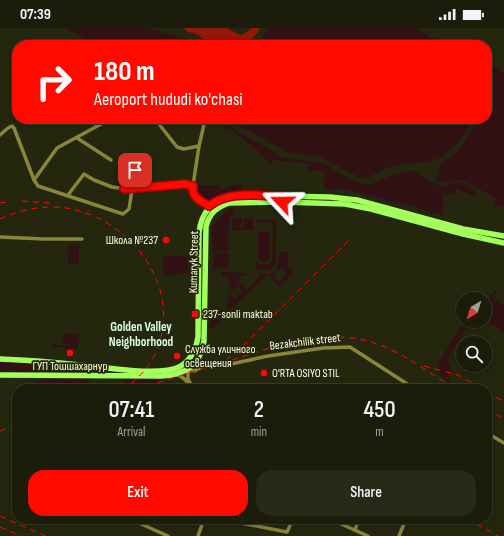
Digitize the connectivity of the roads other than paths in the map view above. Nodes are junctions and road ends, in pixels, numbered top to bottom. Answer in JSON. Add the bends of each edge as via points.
{"nodes":[{"id":1,"x":101,"y":124,"type":"edge"},
{"id":2,"x":159,"y":124,"type":"edge"},
{"id":3,"x":204,"y":124,"type":"edge"},
{"id":4,"x":0,"y":135,"type":"edge"},
{"id":5,"x":77,"y":138,"type":"junction"},
{"id":6,"x":199,"y":146,"type":"junction"},
{"id":7,"x":111,"y":160,"type":"dead end"},
{"id":8,"x":130,"y":167,"type":"dead end"},
{"id":9,"x":135,"y":170,"type":"dead end"},
{"id":10,"x":34,"y":180,"type":"junction"},
{"id":11,"x":127,"y":183,"type":"junction"},
{"id":12,"x":193,"y":186,"type":"junction"},
{"id":13,"x":124,"y":189,"type":"junction"},
{"id":14,"x":132,"y":190,"type":"junction"},
{"id":15,"x":68,"y":195,"type":"junction"},
{"id":16,"x":282,"y":199,"type":"junction"},
{"id":17,"x":209,"y":206,"type":"junction"},
{"id":18,"x":444,"y":226,"type":"junction"},
{"id":19,"x":504,"y":236,"type":"edge"},
{"id":20,"x":0,"y":237,"type":"edge"},
{"id":21,"x":82,"y":239,"type":"dead end"},
{"id":22,"x":504,"y":243,"type":"edge"},
{"id":23,"x":202,"y":270,"type":"junction"},
{"id":24,"x":0,"y":358,"type":"edge"},
{"id":25,"x":78,"y":365,"type":"junction"},
{"id":26,"x":189,"y":369,"type":"junction"},
{"id":27,"x":133,"y":373,"type":"junction"},
{"id":28,"x":176,"y":374,"type":"junction"},
{"id":29,"x":0,"y":375,"type":"edge"},
{"id":30,"x":76,"y":376,"type":"junction"},
{"id":31,"x":189,"y":384,"type":"joint"},
{"id":32,"x":407,"y":384,"type":"edge"},
{"id":33,"x":492,"y":436,"type":"edge"},
{"id":34,"x":504,"y":444,"type":"edge"},
{"id":35,"x":141,"y":524,"type":"edge"},
{"id":36,"x":202,"y":524,"type":"edge"},
{"id":37,"x":246,"y":524,"type":"edge"},
{"id":38,"x":291,"y":524,"type":"edge"},
{"id":39,"x":342,"y":524,"type":"edge"},
{"id":40,"x":357,"y":524,"type":"edge"},
{"id":41,"x":404,"y":524,"type":"edge"},
{"id":42,"x":355,"y":530,"type":"junction"},
{"id":43,"x":168,"y":536,"type":"edge"},
{"id":44,"x":198,"y":536,"type":"edge"},
{"id":45,"x":368,"y":536,"type":"edge"},
{"id":46,"x":399,"y":536,"type":"edge"}],
"edges":[{"from":1,"to":5,"type":"street"},
{"from":2,"to":6,"type":"street","via":[[177,147],[184,150]]},
{"from":3,"to":6,"type":"street"},
{"from":4,"to":10,"type":"street","via":[[9,126],[15,129]]},
{"from":5,"to":7,"type":"street"},
{"from":5,"to":10,"type":"street","via":[[56,148]]},
{"from":6,"to":12,"type":"street"},
{"from":8,"to":11,"type":"street"},
{"from":9,"to":11,"type":"street"},
{"from":10,"to":15,"type":"street","via":[[38,186]]},
{"from":11,"to":13,"type":"street"},
{"from":12,"to":14,"type":"street","via":[[186,184]]},
{"from":12,"to":17,"type":"street","via":[[192,192],[195,196]]},
{"from":13,"to":14,"type":"street"},
{"from":13,"to":15,"type":"street","via":[[102,183],[84,174]]},
{"from":14,"to":15,"type":"street","via":[[129,209],[123,214]]},
{"from":16,"to":17,"type":"main road","name":"Kumaryk Street","via":[[233,195]]},
{"from":16,"to":18,"type":"main road","name":"Kumaryk Street","via":[[358,206]]},
{"from":16,"to":23,"type":"main road","name":"Kumaryk Street","via":[[234,202],[216,209],[208,219],[206,227]]},
{"from":17,"to":23,"type":"main road","name":"Kumaryk Street","via":[[200,228]]},
{"from":18,"to":19,"type":"main road","name":"Kumaryk Street"},
{"from":18,"to":22,"type":"main road","name":"Kumaryk Street"},
{"from":20,"to":21,"type":"street"},
{"from":23,"to":26,"type":"main road","name":"Kumaryk Street","via":[[204,345],[198,359]]},
{"from":23,"to":27,"type":"main road","name":"Kumaryk Street","via":[[198,337],[193,354],[176,368]]},
{"from":24,"to":25,"type":"main road","name":"Kumaryk Street"},
{"from":25,"to":27,"type":"main road","name":"Kumaryk Street"},
{"from":25,"to":30,"type":"main road","via":[[80,372]]},
{"from":26,"to":28,"type":"main road","name":"Kumaryk Street"},
{"from":26,"to":31,"type":"street"},
{"from":26,"to":32,"type":"street","name":"Bezakchilik street","via":[[194,371],[211,362],[231,364],[268,356],[350,347]]},
{"from":27,"to":28,"type":"main road","name":"Kumaryk Street","via":[[161,376]]},
{"from":27,"to":30,"type":"main road","name":"Kumaryk Street"},
{"from":28,"to":31,"type":"street"},
{"from":29,"to":30,"type":"main road","name":"Kumaryk Street"},
{"from":33,"to":34,"type":"street"},
{"from":35,"to":43,"type":"street"},
{"from":36,"to":44,"type":"street"},
{"from":37,"to":38,"type":"street","via":[[287,532]]},
{"from":39,"to":42,"type":"street"},
{"from":40,"to":42,"type":"street"},
{"from":41,"to":46,"type":"street"},
{"from":42,"to":45,"type":"street"}]}
